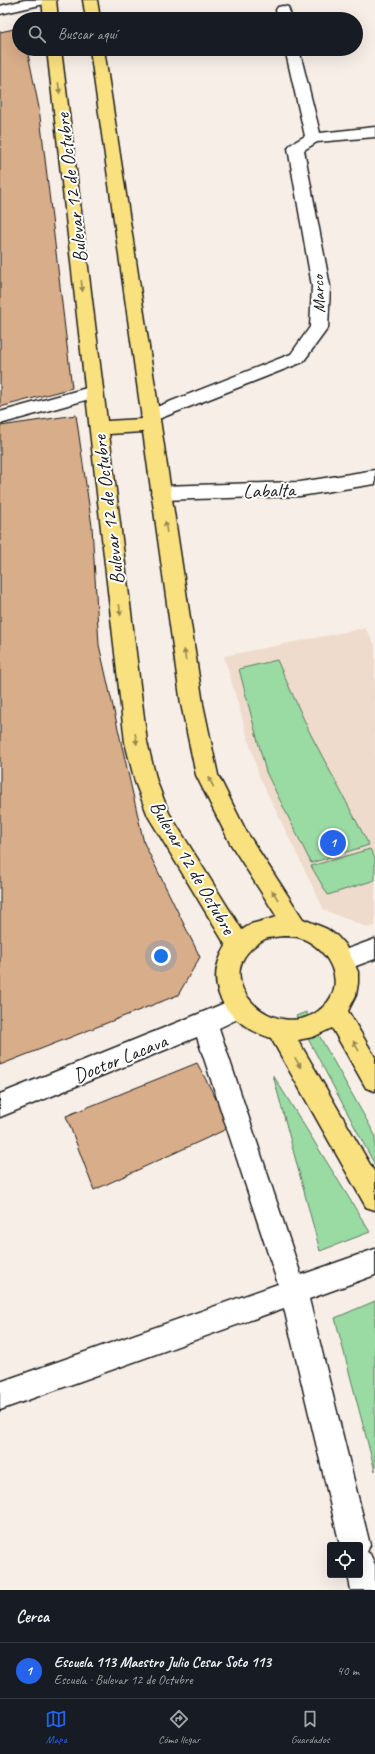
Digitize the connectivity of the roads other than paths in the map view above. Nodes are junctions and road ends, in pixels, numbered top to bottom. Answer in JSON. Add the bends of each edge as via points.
{"nodes":[{"id":1,"x":44,"y":0,"type":"edge"},
{"id":2,"x":49,"y":0,"type":"edge"},
{"id":3,"x":90,"y":0,"type":"edge"},
{"id":4,"x":0,"y":10,"type":"edge"},
{"id":5,"x":50,"y":12,"type":"edge"},
{"id":6,"x":92,"y":12,"type":"edge"},
{"id":7,"x":55,"y":56,"type":"edge"},
{"id":8,"x":98,"y":56,"type":"edge"},
{"id":9,"x":294,"y":56,"type":"edge"},
{"id":10,"x":375,"y":132,"type":"edge"},
{"id":11,"x":313,"y":138,"type":"junction"},
{"id":12,"x":94,"y":392,"type":"junction"},
{"id":13,"x":0,"y":418,"type":"edge"},
{"id":14,"x":151,"y":421,"type":"junction"},
{"id":15,"x":99,"y":428,"type":"junction"},
{"id":16,"x":375,"y":477,"type":"edge"},
{"id":17,"x":161,"y":492,"type":"junction"},
{"id":18,"x":296,"y":928,"type":"junction"},
{"id":19,"x":240,"y":946,"type":"junction"},
{"id":20,"x":375,"y":949,"type":"edge"},
{"id":21,"x":342,"y":961,"type":"junction"},
{"id":22,"x":239,"y":1007,"type":"junction"},
{"id":23,"x":335,"y":1011,"type":"junction"},
{"id":24,"x":205,"y":1023,"type":"junction"},
{"id":25,"x":279,"y":1029,"type":"junction"},
{"id":26,"x":375,"y":1080,"type":"edge"},
{"id":27,"x":0,"y":1106,"type":"edge"},
{"id":28,"x":375,"y":1198,"type":"edge"},
{"id":29,"x":375,"y":1262,"type":"edge"},
{"id":30,"x":293,"y":1290,"type":"junction"},
{"id":31,"x":0,"y":1396,"type":"edge"},
{"id":32,"x":354,"y":1542,"type":"edge"},
{"id":33,"x":363,"y":1577,"type":"edge"},
{"id":34,"x":366,"y":1590,"type":"edge"}],
"edges":[{"from":1,"to":4,"type":"street"},
{"from":2,"to":5,"type":"main road"},
{"from":3,"to":6,"type":"main road"},
{"from":7,"to":12,"type":"main road","name":"Bulevar 12 de Octubre","one_way":true},
{"from":8,"to":14,"type":"main road"},
{"from":9,"to":11,"type":"street"},
{"from":10,"to":11,"type":"street","name":"Marco"},
{"from":11,"to":14,"type":"street","name":"Marco","via":[[296,148],[321,286],[319,328],[297,358]]},
{"from":12,"to":13,"type":"street"},
{"from":12,"to":15,"type":"main road","name":"Bulevar 12 de Octubre"},
{"from":14,"to":15,"type":"main road"},
{"from":14,"to":17,"type":"main road"},
{"from":15,"to":19,"type":"main road","name":"Bulevar 12 de Octubre","one_way":true,"via":[[136,742],[146,782],[159,816]]},
{"from":16,"to":17,"type":"street","name":"Labalta","via":[[300,489]]},
{"from":18,"to":17,"type":"main road","one_way":true,"via":[[238,838],[207,775],[192,704]]},
{"from":18,"to":19,"type":"main road","via":[[283,926],[260,931]]},
{"from":18,"to":21,"type":"main road","via":[[306,929],[326,940],[341,956]]},
{"from":19,"to":22,"type":"main road","via":[[230,959],[226,980],[232,999]]},
{"from":20,"to":21,"type":"street"},
{"from":21,"to":23,"type":"main road","via":[[347,976],[345,996]]},
{"from":22,"to":24,"type":"street","name":"Doctor Lacava"},
{"from":22,"to":25,"type":"main road","via":[[247,1017],[267,1028]]},
{"from":23,"to":25,"type":"main road","via":[[315,1026],[292,1031]]},
{"from":26,"to":23,"type":"main road","one_way":true},
{"from":24,"to":27,"type":"street","name":"Doctor Lacava"},
{"from":24,"to":30,"type":"street"},
{"from":25,"to":28,"type":"main road","one_way":true},
{"from":29,"to":30,"type":"street"},
{"from":30,"to":31,"type":"street"},
{"from":30,"to":32,"type":"street"},
{"from":33,"to":34,"type":"street"}]}
